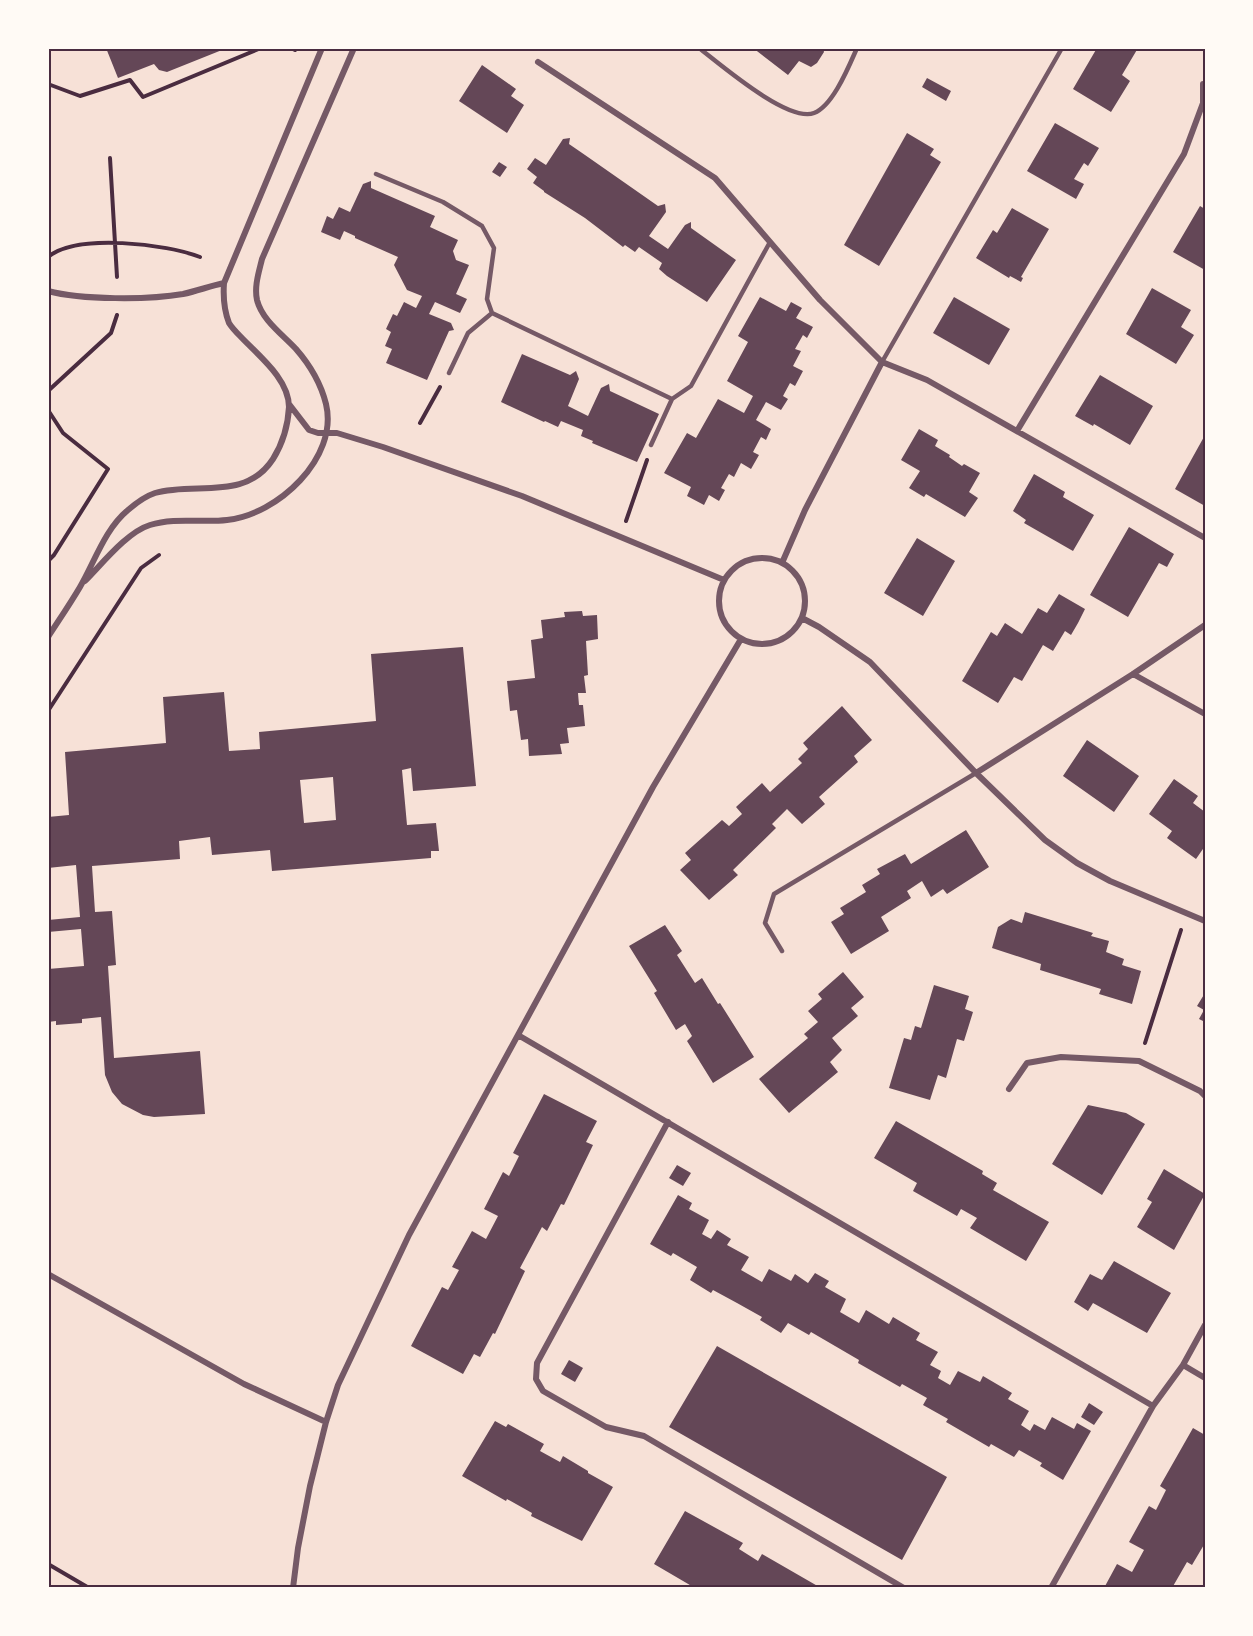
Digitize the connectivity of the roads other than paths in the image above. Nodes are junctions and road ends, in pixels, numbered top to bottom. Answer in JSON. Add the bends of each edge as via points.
{"nodes":[{"id":1,"x":322,"y":48,"type":"edge"},
{"id":2,"x":354,"y":48,"type":"edge"},
{"id":3,"x":699,"y":48,"type":"edge"},
{"id":4,"x":856,"y":48,"type":"edge"},
{"id":5,"x":1062,"y":48,"type":"edge"},
{"id":6,"x":538,"y":62,"type":"dead end"},
{"id":7,"x":1203,"y":84,"type":"dead end"},
{"id":8,"x":376,"y":174,"type":"dead end"},
{"id":9,"x":770,"y":242,"type":"junction"},
{"id":10,"x":224,"y":283,"type":"junction"},
{"id":11,"x":48,"y":291,"type":"edge"},
{"id":12,"x":492,"y":313,"type":"junction"},
{"id":13,"x":882,"y":362,"type":"junction"},
{"id":14,"x":448,"y":373,"type":"road end"},
{"id":15,"x":672,"y":399,"type":"junction"},
{"id":16,"x":289,"y":404,"type":"junction"},
{"id":17,"x":1017,"y":431,"type":"junction"},
{"id":18,"x":327,"y":433,"type":"junction"},
{"id":19,"x":651,"y":445,"type":"road end"},
{"id":20,"x":1205,"y":538,"type":"edge"},
{"id":21,"x":782,"y":563,"type":"junction"},
{"id":22,"x":724,"y":580,"type":"junction"},
{"id":23,"x":80,"y":587,"type":"junction"},
{"id":24,"x":802,"y":618,"type":"junction"},
{"id":25,"x":1205,"y":625,"type":"edge"},
{"id":26,"x":48,"y":637,"type":"edge"},
{"id":27,"x":741,"y":639,"type":"junction"},
{"id":28,"x":1133,"y":674,"type":"junction"},
{"id":29,"x":1205,"y":714,"type":"edge"},
{"id":30,"x":976,"y":773,"type":"junction"},
{"id":31,"x":1205,"y":921,"type":"edge"},
{"id":32,"x":782,"y":951,"type":"dead end"},
{"id":33,"x":518,"y":1035,"type":"junction"},
{"id":34,"x":1009,"y":1089,"type":"dead end"},
{"id":35,"x":1205,"y":1096,"type":"edge"},
{"id":36,"x":668,"y":1122,"type":"junction"},
{"id":37,"x":48,"y":1274,"type":"edge"},
{"id":38,"x":1205,"y":1325,"type":"edge"},
{"id":39,"x":1183,"y":1365,"type":"junction"},
{"id":40,"x":1205,"y":1378,"type":"edge"},
{"id":41,"x":1153,"y":1406,"type":"junction"},
{"id":42,"x":326,"y":1422,"type":"junction"},
{"id":43,"x":293,"y":1588,"type":"edge"},
{"id":44,"x":904,"y":1588,"type":"edge"},
{"id":45,"x":1051,"y":1588,"type":"edge"}],
"edges":[{"from":1,"to":10,"type":"street"},
{"from":2,"to":18,"type":"street","via":[[262,259],[256,286],[262,313],[313,371],[327,408]]},
{"from":3,"to":4,"type":"lane","via":[[779,107],[799,114],[814,113],[830,101]]},
{"from":5,"to":13,"type":"lane"},
{"from":6,"to":9,"type":"street","via":[[716,178]]},
{"from":7,"to":17,"type":"street","via":[[1203,103],[1184,154]]},
{"from":8,"to":12,"type":"lane","via":[[443,202],[482,226],[494,248],[487,299]]},
{"from":9,"to":13,"type":"street","via":[[820,300]]},
{"from":9,"to":15,"type":"lane","via":[[691,386]]},
{"from":10,"to":11,"type":"street","via":[[161,297]]},
{"from":10,"to":16,"type":"street","via":[[230,325],[279,379]]},
{"from":12,"to":14,"type":"lane","via":[[468,333]]},
{"from":12,"to":15,"type":"lane"},
{"from":13,"to":17,"type":"street","via":[[927,380]]},
{"from":13,"to":21,"type":"street","via":[[805,510]]},
{"from":15,"to":19,"type":"lane"},
{"from":16,"to":18,"type":"street","via":[[309,430]]},
{"from":16,"to":23,"type":"street","via":[[288,424],[269,466],[256,477],[236,485],[154,493],[130,508],[116,521]]},
{"from":17,"to":20,"type":"street"},
{"from":18,"to":22,"type":"street","via":[[383,447],[512,492]]},
{"from":18,"to":23,"type":"street","via":[[316,459],[297,484],[277,501],[254,514],[228,520],[149,525],[136,532]]},
{"from":21,"to":22,"type":"street","via":[[766,558],[749,560],[735,567]]},
{"from":21,"to":24,"type":"street","via":[[795,572],[803,586]]},
{"from":22,"to":27,"type":"street","via":[[719,596],[721,613],[728,628]]},
{"from":23,"to":26,"type":"street"},
{"from":24,"to":27,"type":"street","via":[[783,640],[769,645]]},
{"from":24,"to":30,"type":"street","via":[[870,662]]},
{"from":25,"to":28,"type":"street"},
{"from":27,"to":33,"type":"street","via":[[653,787]]},
{"from":28,"to":29,"type":"street"},
{"from":28,"to":30,"type":"street"},
{"from":30,"to":31,"type":"street","via":[[1045,840],[1077,863]]},
{"from":30,"to":32,"type":"lane","via":[[774,894],[765,923]]},
{"from":33,"to":36,"type":"street"},
{"from":33,"to":42,"type":"street","via":[[401,1252],[338,1385]]},
{"from":34,"to":35,"type":"street","via":[[1027,1063],[1061,1057],[1139,1061]]},
{"from":36,"to":41,"type":"street"},
{"from":36,"to":44,"type":"street","via":[[537,1363],[536,1379],[543,1391],[606,1426],[644,1436]]},
{"from":37,"to":42,"type":"street","via":[[244,1384]]},
{"from":38,"to":39,"type":"street"},
{"from":39,"to":40,"type":"street"},
{"from":39,"to":41,"type":"street"},
{"from":41,"to":45,"type":"street"},
{"from":42,"to":43,"type":"street","via":[[310,1486]]}]}
